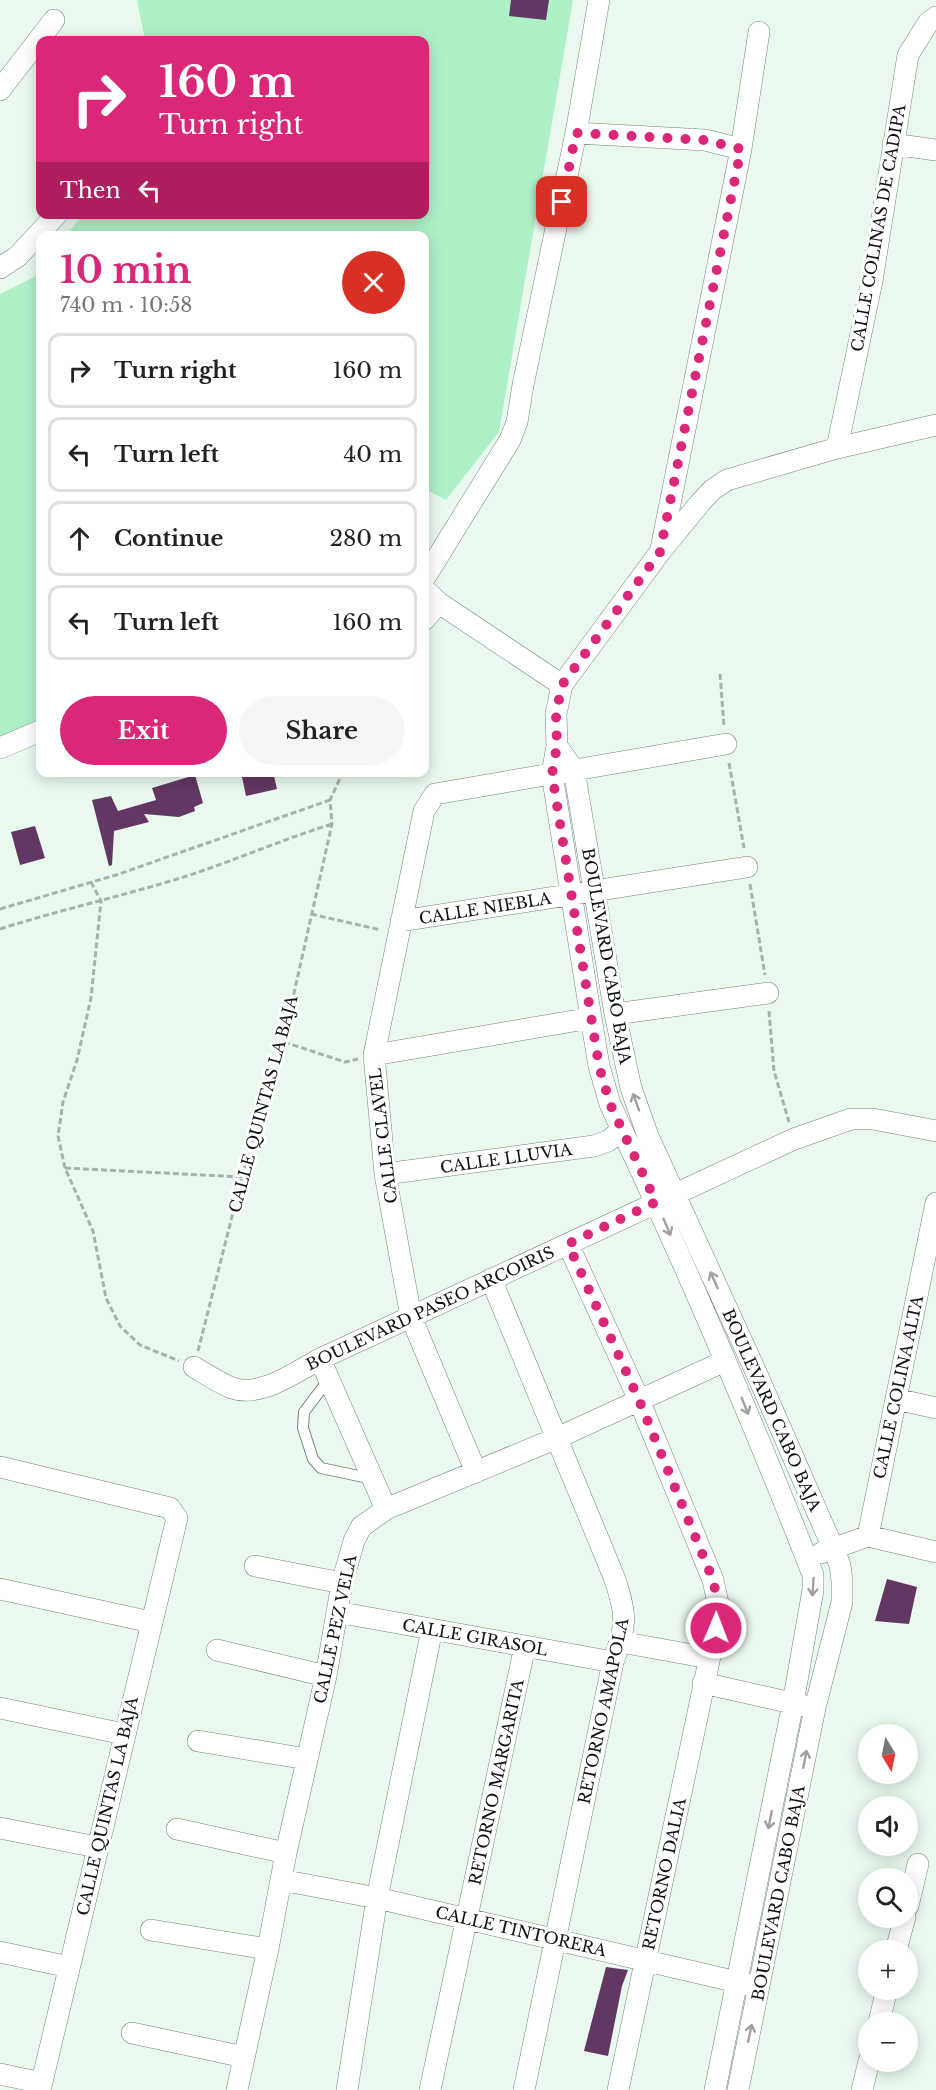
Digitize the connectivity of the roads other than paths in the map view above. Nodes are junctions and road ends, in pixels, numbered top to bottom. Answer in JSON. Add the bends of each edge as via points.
{"nodes":[{"id":1,"x":599,"y":0,"type":"edge"},
{"id":2,"x":936,"y":16,"type":"edge"},
{"id":3,"x":54,"y":20,"type":"dead end"},
{"id":4,"x":759,"y":32,"type":"dead end"},
{"id":5,"x":42,"y":36,"type":"edge"},
{"id":6,"x":36,"y":43,"type":"edge"},
{"id":7,"x":0,"y":90,"type":"edge"},
{"id":8,"x":576,"y":133,"type":"junction"},
{"id":9,"x":892,"y":144,"type":"junction"},
{"id":10,"x":741,"y":149,"type":"junction"},
{"id":11,"x":936,"y":150,"type":"edge"},
{"id":12,"x":52,"y":219,"type":"edge"},
{"id":13,"x":41,"y":231,"type":"edge"},
{"id":14,"x":36,"y":237,"type":"edge"},
{"id":15,"x":0,"y":268,"type":"edge"},
{"id":16,"x":936,"y":425,"type":"edge"},
{"id":17,"x":837,"y":448,"type":"junction"},
{"id":18,"x":660,"y":552,"type":"junction"},
{"id":19,"x":429,"y":571,"type":"edge"},
{"id":20,"x":432,"y":596,"type":"edge"},
{"id":21,"x":562,"y":685,"type":"junction"},
{"id":22,"x":36,"y":733,"type":"edge"},
{"id":23,"x":726,"y":744,"type":"road end"},
{"id":24,"x":557,"y":746,"type":"junction"},
{"id":25,"x":0,"y":748,"type":"edge"},
{"id":26,"x":574,"y":770,"type":"junction"},
{"id":27,"x":552,"y":774,"type":"junction"},
{"id":28,"x":747,"y":867,"type":"road end"},
{"id":29,"x":595,"y":891,"type":"junction"},
{"id":30,"x":571,"y":894,"type":"junction"},
{"id":31,"x":401,"y":921,"type":"junction"},
{"id":32,"x":768,"y":993,"type":"road end"},
{"id":33,"x":615,"y":1014,"type":"junction"},
{"id":34,"x":591,"y":1018,"type":"junction"},
{"id":35,"x":374,"y":1055,"type":"junction"},
{"id":36,"x":622,"y":1130,"type":"junction"},
{"id":37,"x":936,"y":1131,"type":"edge"},
{"id":38,"x":385,"y":1174,"type":"junction"},
{"id":39,"x":666,"y":1198,"type":"junction"},
{"id":40,"x":936,"y":1203,"type":"edge"},
{"id":41,"x":568,"y":1244,"type":"junction"},
{"id":42,"x":930,"y":1265,"type":"edge"},
{"id":43,"x":491,"y":1280,"type":"junction"},
{"id":44,"x":411,"y":1317,"type":"junction"},
{"id":45,"x":320,"y":1359,"type":"junction"},
{"id":46,"x":194,"y":1367,"type":"road end"},
{"id":47,"x":730,"y":1371,"type":"junction"},
{"id":48,"x":756,"y":1372,"type":"junction"},
{"id":49,"x":329,"y":1379,"type":"junction"},
{"id":50,"x":896,"y":1399,"type":"junction"},
{"id":51,"x":639,"y":1400,"type":"junction"},
{"id":52,"x":936,"y":1408,"type":"edge"},
{"id":53,"x":557,"y":1438,"type":"junction"},
{"id":54,"x":0,"y":1467,"type":"edge"},
{"id":55,"x":476,"y":1472,"type":"junction"},
{"id":56,"x":373,"y":1479,"type":"junction"},
{"id":57,"x":386,"y":1509,"type":"junction"},
{"id":58,"x":868,"y":1536,"type":"junction"},
{"id":59,"x":833,"y":1548,"type":"junction"},
{"id":60,"x":936,"y":1552,"type":"edge"},
{"id":61,"x":807,"y":1559,"type":"junction"},
{"id":62,"x":255,"y":1566,"type":"dead end"},
{"id":63,"x":342,"y":1583,"type":"junction"},
{"id":64,"x":0,"y":1589,"type":"edge"},
{"id":65,"x":337,"y":1612,"type":"junction"},
{"id":66,"x":151,"y":1622,"type":"junction"},
{"id":67,"x":432,"y":1629,"type":"junction"},
{"id":68,"x":621,"y":1642,"type":"junction"},
{"id":69,"x":525,"y":1646,"type":"junction"},
{"id":70,"x":217,"y":1650,"type":"dead end"},
{"id":71,"x":709,"y":1658,"type":"junction"},
{"id":72,"x":613,"y":1662,"type":"junction"},
{"id":73,"x":326,"y":1676,"type":"junction"},
{"id":74,"x":703,"y":1683,"type":"junction"},
{"id":75,"x":793,"y":1703,"type":"junction"},
{"id":76,"x":0,"y":1708,"type":"edge"},
{"id":77,"x":815,"y":1708,"type":"junction"},
{"id":78,"x":124,"y":1734,"type":"junction"},
{"id":79,"x":198,"y":1740,"type":"dead end"},
{"id":80,"x":307,"y":1760,"type":"junction"},
{"id":81,"x":0,"y":1828,"type":"edge"},
{"id":82,"x":177,"y":1829,"type":"dead end"},
{"id":83,"x":98,"y":1847,"type":"junction"},
{"id":84,"x":286,"y":1853,"type":"junction"},
{"id":85,"x":918,"y":1864,"type":"dead end"},
{"id":86,"x":917,"y":1868,"type":"edge"},
{"id":87,"x":281,"y":1880,"type":"junction"},
{"id":88,"x":377,"y":1898,"type":"junction"},
{"id":89,"x":466,"y":1919,"type":"junction"},
{"id":90,"x":151,"y":1929,"type":"dead end"},
{"id":91,"x":555,"y":1939,"type":"junction"},
{"id":92,"x":268,"y":1949,"type":"junction"},
{"id":93,"x":0,"y":1952,"type":"edge"},
{"id":94,"x":646,"y":1960,"type":"junction"},
{"id":95,"x":69,"y":1967,"type":"junction"},
{"id":96,"x":737,"y":1982,"type":"junction"},
{"id":97,"x":759,"y":1987,"type":"junction"},
{"id":98,"x":132,"y":2033,"type":"dead end"},
{"id":99,"x":244,"y":2057,"type":"junction"},
{"id":100,"x":866,"y":2072,"type":"edge"},
{"id":101,"x":0,"y":2074,"type":"edge"},
{"id":102,"x":41,"y":2087,"type":"edge"},
{"id":103,"x":237,"y":2090,"type":"edge"},
{"id":104,"x":347,"y":2090,"type":"edge"},
{"id":105,"x":430,"y":2090,"type":"edge"},
{"id":106,"x":524,"y":2090,"type":"edge"},
{"id":107,"x":618,"y":2090,"type":"edge"},
{"id":108,"x":715,"y":2090,"type":"edge"},
{"id":109,"x":738,"y":2090,"type":"edge"},
{"id":110,"x":862,"y":2090,"type":"edge"}],
"edges":[{"from":1,"to":8,"type":"street"},
{"from":2,"to":9,"type":"street","name":"CALLE COLINAS DE CADIPA","via":[[908,55]]},
{"from":3,"to":5,"type":"street"},
{"from":4,"to":10,"type":"street"},
{"from":6,"to":7,"type":"street"},
{"from":8,"to":10,"type":"street","via":[[705,140]]},
{"from":8,"to":19,"type":"street","via":[[518,422]]},
{"from":9,"to":11,"type":"street"},
{"from":9,"to":17,"type":"street","name":"CALLE COLINAS DE CADIPA","via":[[872,281]]},
{"from":10,"to":18,"type":"street"},
{"from":12,"to":13,"type":"street"},
{"from":14,"to":15,"type":"street"},
{"from":16,"to":17,"type":"street","name":"BOULEVARD CABO BAJA"},
{"from":17,"to":18,"type":"street","name":"BOULEVARD CABO BAJA","via":[[727,480],[712,490]]},
{"from":18,"to":21,"type":"street","name":"BOULEVARD CABO BAJA"},
{"from":20,"to":21,"type":"street"},
{"from":21,"to":24,"type":"street","name":"BOULEVARD CABO BAJA","via":[[556,714]]},
{"from":22,"to":25,"type":"street"},
{"from":23,"to":26,"type":"street"},
{"from":24,"to":26,"type":"street","name":"BOULEVARD CABO BAJA"},
{"from":24,"to":27,"type":"street","name":"BOULEVARD CABO BAJA"},
{"from":26,"to":27,"type":"street"},
{"from":26,"to":29,"type":"street","name":"BOULEVARD CABO BAJA"},
{"from":27,"to":30,"type":"street","name":"BOULEVARD CABO BAJA"},
{"from":27,"to":31,"type":"street","name":"CALLE CLAVEL","via":[[435,794],[424,811]]},
{"from":28,"to":29,"type":"street","name":"CALLE NIEBLA"},
{"from":29,"to":30,"type":"street","name":"CALLE NIEBLA"},
{"from":29,"to":33,"type":"street","name":"BOULEVARD CABO BAJA"},
{"from":30,"to":31,"type":"street","name":"CALLE NIEBLA"},
{"from":30,"to":34,"type":"street","name":"BOULEVARD CABO BAJA"},
{"from":31,"to":35,"type":"street","name":"CALLE CLAVEL"},
{"from":32,"to":33,"type":"street"},
{"from":39,"to":33,"type":"street","name":"BOULEVARD CABO BAJA","one_way":true,"via":[[631,1088]]},
{"from":34,"to":35,"type":"street"},
{"from":34,"to":36,"type":"street","name":"BOULEVARD CABO BAJA","via":[[602,1077]]},
{"from":35,"to":38,"type":"street","name":"CALLE CLAVEL"},
{"from":36,"to":38,"type":"street","name":"CALLE LLUVIA","via":[[594,1146]]},
{"from":36,"to":39,"type":"street","name":"BOULEVARD CABO BAJA"},
{"from":37,"to":39,"type":"street","name":"BOULEVARD PASEO ARCOIRIS","via":[[873,1119],[851,1119],[794,1139]]},
{"from":38,"to":44,"type":"street","name":"CALLE CLAVEL"},
{"from":39,"to":41,"type":"street","name":"BOULEVARD PASEO ARCOIRIS"},
{"from":39,"to":47,"type":"street","name":"BOULEVARD CABO BAJA","one_way":true},
{"from":48,"to":39,"type":"street","name":"BOULEVARD CABO BAJA","one_way":true},
{"from":40,"to":42,"type":"street","name":"CALLE COLINA ALTA"},
{"from":41,"to":43,"type":"street","name":"BOULEVARD PASEO ARCOIRIS"},
{"from":41,"to":51,"type":"street","name":"RETORNO DALIA"},
{"from":42,"to":50,"type":"street","name":"CALLE COLINA ALTA"},
{"from":43,"to":44,"type":"street","name":"BOULEVARD PASEO ARCOIRIS"},
{"from":43,"to":53,"type":"street","name":"RETORNO AMAPOLA"},
{"from":44,"to":45,"type":"street","name":"BOULEVARD PASEO ARCOIRIS"},
{"from":44,"to":55,"type":"street","name":"CALLE CLAVEL"},
{"from":45,"to":46,"type":"street","name":"BOULEVARD PASEO ARCOIRIS","via":[[261,1388],[247,1390],[232,1388]]},
{"from":45,"to":49,"type":"street"},
{"from":47,"to":48,"type":"street","name":"CALLE PEZ VELA"},
{"from":47,"to":51,"type":"street","name":"CALLE PEZ VELA"},
{"from":47,"to":61,"type":"street","name":"BOULEVARD CABO BAJA","one_way":true},
{"from":48,"to":59,"type":"street","name":"BOULEVARD CABO BAJA"},
{"from":49,"to":56,"type":"street"},
{"from":49,"to":56,"type":"lane","via":[[304,1412],[303,1428],[312,1459],[321,1468]]},
{"from":50,"to":52,"type":"street"},
{"from":50,"to":58,"type":"street","name":"CALLE COLINA ALTA"},
{"from":51,"to":53,"type":"street","name":"CALLE PEZ VELA"},
{"from":51,"to":71,"type":"street","name":"RETORNO DALIA","via":[[713,1580],[718,1603]]},
{"from":53,"to":55,"type":"street","name":"CALLE PEZ VELA"},
{"from":53,"to":68,"type":"street","name":"RETORNO AMAPOLA","via":[[624,1606]]},
{"from":54,"to":66,"type":"street","name":"CALLE QUINTAS LA BAJA","via":[[170,1508],[177,1522]]},
{"from":55,"to":57,"type":"street","name":"CALLE PEZ VELA"},
{"from":56,"to":57,"type":"street"},
{"from":57,"to":63,"type":"street","name":"CALLE PEZ VELA","via":[[361,1527]]},
{"from":58,"to":59,"type":"street"},
{"from":58,"to":60,"type":"street"},
{"from":59,"to":61,"type":"street"},
{"from":59,"to":77,"type":"street","name":"BOULEVARD CABO BAJA","via":[[843,1581],[842,1602]]},
{"from":61,"to":75,"type":"street","name":"BOULEVARD CABO BAJA","one_way":true,"via":[[813,1590]]},
{"from":62,"to":63,"type":"street"},
{"from":63,"to":65,"type":"street","name":"CALLE PEZ VELA"},
{"from":64,"to":66,"type":"street"},
{"from":65,"to":67,"type":"street","name":"CALLE GIRASOL"},
{"from":65,"to":73,"type":"street","name":"CALLE PEZ VELA"},
{"from":66,"to":78,"type":"street","name":"CALLE QUINTAS LA BAJA"},
{"from":67,"to":69,"type":"street","name":"CALLE GIRASOL"},
{"from":67,"to":88,"type":"street"},
{"from":68,"to":71,"type":"street"},
{"from":68,"to":72,"type":"street","name":"RETORNO AMAPOLA"},
{"from":69,"to":72,"type":"street","name":"CALLE GIRASOL"},
{"from":69,"to":89,"type":"street","name":"RETORNO MARGARITA"},
{"from":70,"to":73,"type":"street"},
{"from":71,"to":74,"type":"street","name":"RETORNO DALIA"},
{"from":72,"to":91,"type":"street","name":"RETORNO AMAPOLA"},
{"from":73,"to":80,"type":"street","name":"CALLE PEZ VELA"},
{"from":74,"to":75,"type":"street"},
{"from":74,"to":94,"type":"street","name":"RETORNO DALIA"},
{"from":75,"to":77,"type":"street"},
{"from":75,"to":96,"type":"street","name":"BOULEVARD CABO BAJA","one_way":true},
{"from":76,"to":78,"type":"street"},
{"from":97,"to":77,"type":"street","name":"BOULEVARD CABO BAJA","one_way":true},
{"from":78,"to":83,"type":"street","name":"CALLE QUINTAS LA BAJA"},
{"from":79,"to":80,"type":"street"},
{"from":80,"to":84,"type":"street","name":"CALLE PEZ VELA"},
{"from":81,"to":83,"type":"street"},
{"from":82,"to":84,"type":"street"},
{"from":83,"to":95,"type":"street","name":"CALLE QUINTAS LA BAJA"},
{"from":84,"to":87,"type":"street","name":"CALLE PEZ VELA"},
{"from":85,"to":86,"type":"street"},
{"from":87,"to":88,"type":"street","name":"CALLE TINTORERA"},
{"from":87,"to":92,"type":"street","name":"CALLE PEZ VELA"},
{"from":88,"to":89,"type":"street","name":"CALLE TINTORERA"},
{"from":88,"to":104,"type":"street"},
{"from":89,"to":91,"type":"street","name":"CALLE TINTORERA"},
{"from":89,"to":105,"type":"street","name":"RETORNO MARGARITA"},
{"from":90,"to":92,"type":"street"},
{"from":91,"to":94,"type":"street","name":"CALLE TINTORERA"},
{"from":91,"to":106,"type":"street","name":"RETORNO AMAPOLA"},
{"from":92,"to":99,"type":"street","name":"CALLE PEZ VELA"},
{"from":93,"to":95,"type":"street"},
{"from":94,"to":96,"type":"street","name":"CALLE TINTORERA"},
{"from":94,"to":107,"type":"street","name":"RETORNO DALIA"},
{"from":95,"to":102,"type":"street","name":"CALLE QUINTAS LA BAJA"},
{"from":96,"to":97,"type":"street","name":"CALLE TINTORERA"},
{"from":96,"to":108,"type":"street","name":"BOULEVARD CABO BAJA"},
{"from":109,"to":97,"type":"street","name":"BOULEVARD CABO BAJA","one_way":true},
{"from":98,"to":99,"type":"street"},
{"from":99,"to":103,"type":"street","name":"CALLE PEZ VELA"},
{"from":100,"to":110,"type":"street"},
{"from":101,"to":102,"type":"street"}]}
